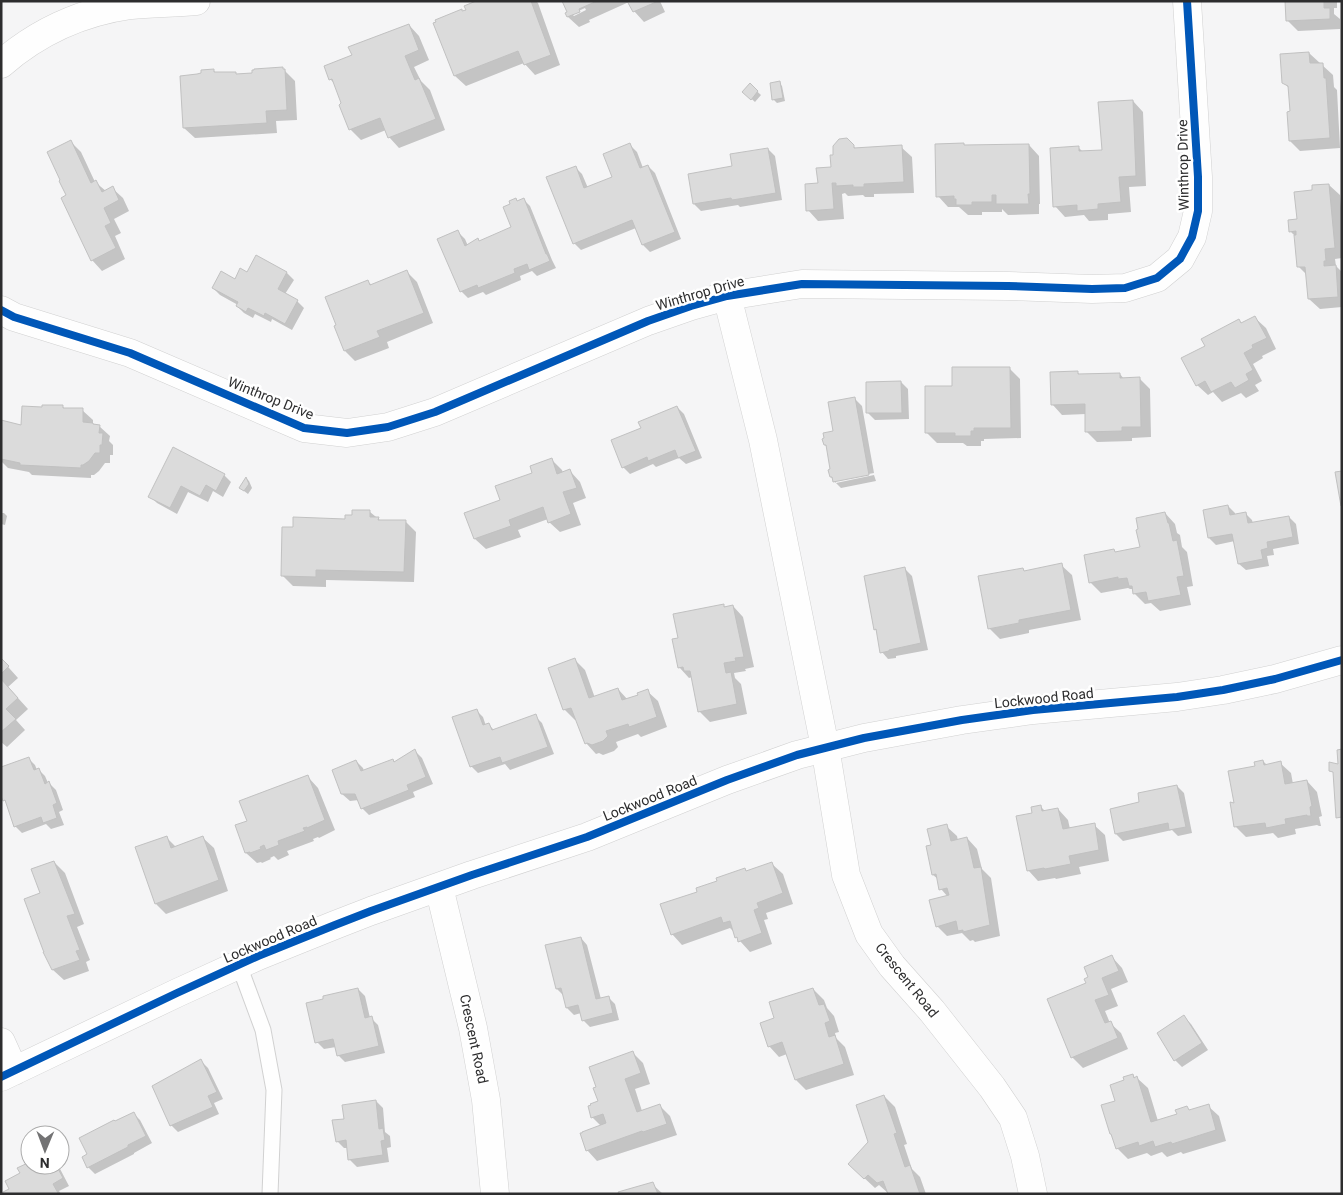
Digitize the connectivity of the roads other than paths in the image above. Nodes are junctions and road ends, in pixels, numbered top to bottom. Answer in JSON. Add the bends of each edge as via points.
{"nodes":[{"id":1,"x":196,"y":1,"type":"edge"},
{"id":2,"x":1187,"y":1,"type":"edge"},
{"id":3,"x":1,"y":64,"type":"edge"},
{"id":4,"x":727,"y":296,"type":"junction"},
{"id":5,"x":1,"y":310,"type":"edge"},
{"id":6,"x":1342,"y":660,"type":"edge"},
{"id":7,"x":825,"y":747,"type":"junction"},
{"id":8,"x":439,"y":887,"type":"junction"},
{"id":9,"x":239,"y":965,"type":"junction"},
{"id":10,"x":1,"y":1042,"type":"edge"},
{"id":11,"x":8,"y":1074,"type":"edge"},
{"id":12,"x":270,"y":1194,"type":"edge"},
{"id":13,"x":495,"y":1194,"type":"edge"},
{"id":14,"x":1033,"y":1194,"type":"edge"}],
"edges":[{"from":1,"to":3,"type":"street","via":[[131,5],[84,15],[47,31]]},
{"from":2,"to":4,"type":"street","name":"Winthrop Drive","via":[[1198,211],[1192,237],[1180,259],[1158,278],[1125,288],[1092,289],[802,284]]},
{"from":4,"to":5,"type":"street","name":"Winthrop Drive","via":[[648,321],[435,412],[388,427],[347,433],[304,428],[130,352]]},
{"from":4,"to":7,"type":"street","name":"Winthrop Drive","via":[[763,440]]},
{"from":6,"to":7,"type":"street","name":"Lockwood Road","via":[[1217,692],[1033,710],[900,731]]},
{"from":7,"to":8,"type":"street","name":"Lockwood Road","via":[[700,790],[587,837]]},
{"from":7,"to":14,"type":"street","name":"Crescent Road","via":[[846,875],[869,934],[992,1087],[1013,1118]]},
{"from":8,"to":9,"type":"street","name":"Lockwood Road"},
{"from":8,"to":13,"type":"street","name":"Crescent Road","via":[[485,1092]]},
{"from":9,"to":11,"type":"street","name":"Lockwood Road"},
{"from":9,"to":12,"type":"lane","via":[[263,1030],[274,1090]]},
{"from":10,"to":11,"type":"street"}]}
